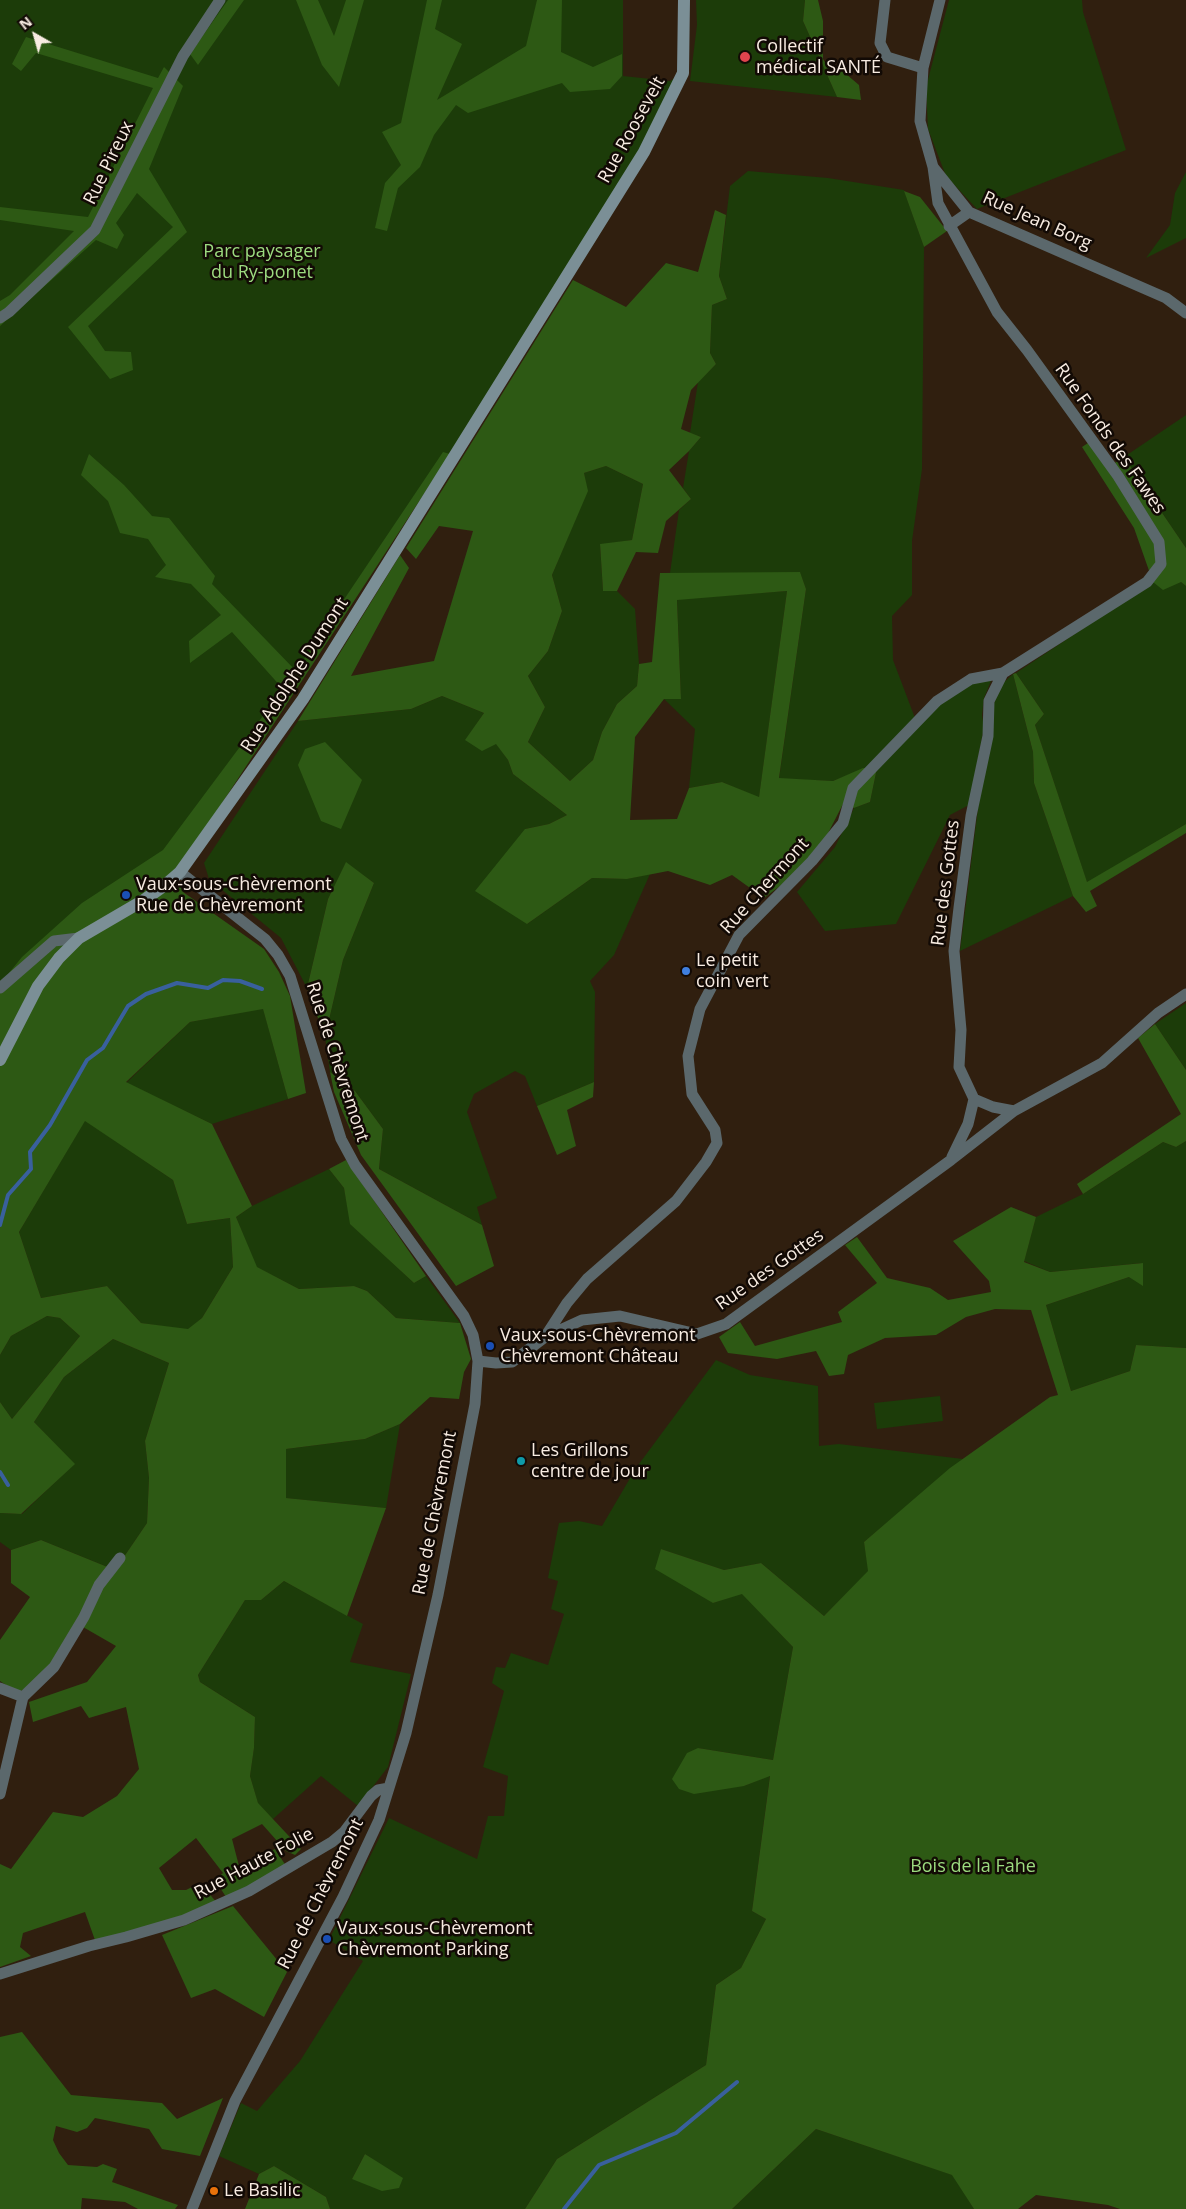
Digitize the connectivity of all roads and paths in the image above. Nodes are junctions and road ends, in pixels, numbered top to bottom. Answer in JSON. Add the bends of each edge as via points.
{"nodes":[{"id":1,"x":220,"y":0,"type":"edge"},
{"id":2,"x":684,"y":0,"type":"edge"},
{"id":3,"x":885,"y":0,"type":"edge"},
{"id":4,"x":940,"y":0,"type":"edge"},
{"id":5,"x":922,"y":68,"type":"junction"},
{"id":6,"x":933,"y":167,"type":"junction"},
{"id":7,"x":969,"y":212,"type":"junction"},
{"id":8,"x":949,"y":226,"type":"junction"},
{"id":9,"x":573,"y":266,"type":"joint"},
{"id":10,"x":1186,"y":313,"type":"edge"},
{"id":11,"x":0,"y":318,"type":"edge"},
{"id":12,"x":1003,"y":673,"type":"junction"},
{"id":13,"x":180,"y":872,"type":"junction"},
{"id":14,"x":79,"y":938,"type":"junction"},
{"id":15,"x":0,"y":988,"type":"edge"},
{"id":16,"x":1186,"y":994,"type":"edge"},
{"id":17,"x":0,"y":1060,"type":"edge"},
{"id":18,"x":974,"y":1099,"type":"junction"},
{"id":19,"x":1014,"y":1111,"type":"junction"},
{"id":20,"x":951,"y":1160,"type":"junction"},
{"id":21,"x":546,"y":1337,"type":"junction"},
{"id":22,"x":478,"y":1361,"type":"junction"},
{"id":23,"x":120,"y":1558,"type":"dead end"},
{"id":24,"x":0,"y":1688,"type":"edge"},
{"id":25,"x":22,"y":1697,"type":"junction"},
{"id":26,"x":389,"y":1788,"type":"junction"},
{"id":27,"x":0,"y":1794,"type":"edge"},
{"id":28,"x":0,"y":1974,"type":"edge"},
{"id":29,"x":192,"y":2209,"type":"edge"}],
"edges":[{"from":1,"to":11,"type":"street","name":"Rue Pireux","via":[[178,64],[95,230]]},
{"from":2,"to":9,"type":"main road","name":"Rue Roosevelt","via":[[683,73],[644,152]]},
{"from":3,"to":5,"type":"street","via":[[880,43],[887,57]]},
{"from":4,"to":5,"type":"street","name":"Rue Jean Borg"},
{"from":5,"to":6,"type":"street","name":"Rue Jean Borg","via":[[920,121]]},
{"from":6,"to":7,"type":"street","name":"Rue Jean Borg"},
{"from":6,"to":8,"type":"street","name":"Rue Fonds des Fawes","via":[[938,203]]},
{"from":7,"to":8,"type":"street"},
{"from":7,"to":10,"type":"street","name":"Rue Jean Borg","via":[[1166,298]]},
{"from":8,"to":12,"type":"street","name":"Rue Fonds des Fawes","via":[[997,312],[1118,476],[1159,542],[1161,564],[1147,582]]},
{"from":9,"to":13,"type":"main road","name":"Rue Adolphe Dumont","via":[[303,699]]},
{"from":12,"to":18,"type":"street","name":"Rue des Gottes","via":[[989,701],[988,736],[971,816],[954,951],[961,1030],[959,1067]]},
{"from":12,"to":21,"type":"street","name":"Rue Chermont","via":[[971,679],[937,701],[853,788],[843,823],[812,861],[739,935],[700,1009],[688,1056],[692,1094],[715,1130],[717,1143],[676,1201],[587,1279],[566,1303]]},
{"from":13,"to":14,"type":"main road","name":"Rue Adolphe Dumont","via":[[144,900]]},
{"from":13,"to":22,"type":"street","name":"Rue de Chèvremont","via":[[265,939],[278,955],[290,976],[341,1140],[355,1165],[464,1316],[474,1335]]},
{"from":14,"to":15,"type":"street","via":[[54,941]]},
{"from":14,"to":17,"type":"main road","name":"Rue Adolphe Dumont","via":[[43,978]]},
{"from":16,"to":19,"type":"street","name":"Rue des Gottes","via":[[1102,1063]]},
{"from":18,"to":19,"type":"street"},
{"from":18,"to":20,"type":"street","name":"Rue des Gottes","via":[[968,1124]]},
{"from":19,"to":20,"type":"street","name":"Rue des Gottes"},
{"from":20,"to":21,"type":"street","name":"Rue des Gottes","via":[[726,1324],[697,1334],[620,1316],[582,1320]]},
{"from":21,"to":22,"type":"street","name":"Rue des Gottes","via":[[512,1362]]},
{"from":22,"to":26,"type":"street","name":"Rue de Chèvremont","via":[[475,1404],[438,1595],[406,1734]]},
{"from":23,"to":25,"type":"street","via":[[99,1585],[84,1618],[54,1666]]},
{"from":24,"to":25,"type":"street"},
{"from":25,"to":27,"type":"street"},
{"from":26,"to":28,"type":"street","name":"Rue Haute Folie","via":[[378,1790],[371,1796],[344,1832],[332,1842],[249,1891],[184,1920]]},
{"from":26,"to":29,"type":"street","name":"Rue de Chèvremont","via":[[379,1820],[343,1897],[235,2101]]}]}
